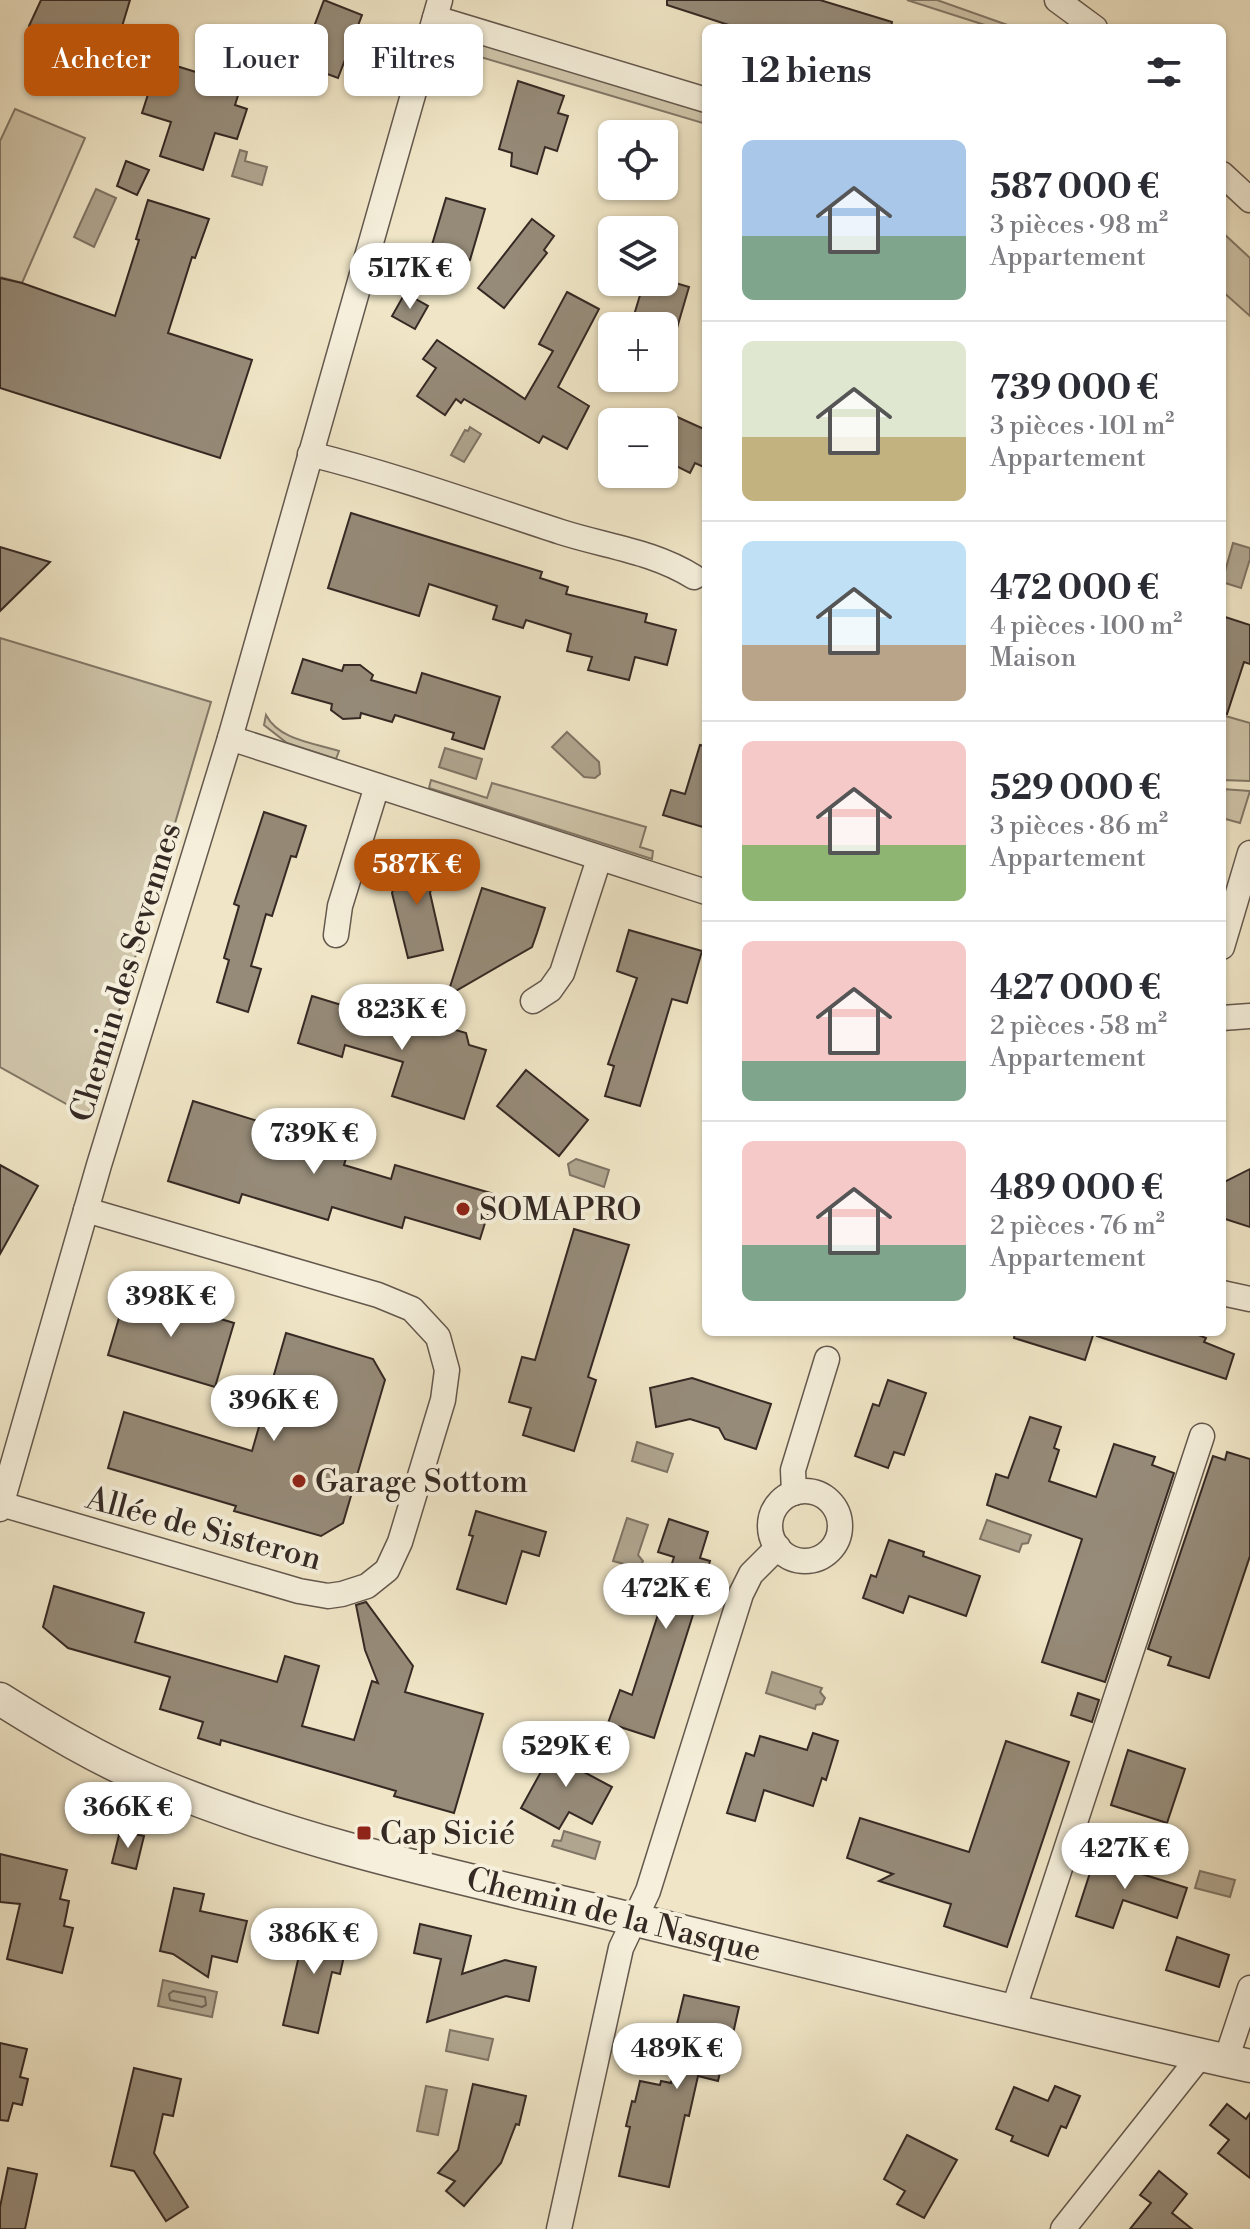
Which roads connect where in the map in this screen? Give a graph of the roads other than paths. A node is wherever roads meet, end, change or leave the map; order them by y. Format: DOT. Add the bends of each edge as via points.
graph roads {
  1 [pos="1057,0"];
  2 [pos="438,9"];
  3 [pos="1090,24"];
  4 [pos="702,99"];
  5 [pos="1226,178"];
  6 [pos="1250,200"];
  7 [pos="310,454"];
  8 [pos="694,577"];
  9 [pos="230,738"];
  10 [pos="377,786"];
  11 [pos="1250,853"];
  12 [pos="599,859"];
  13 [pos="702,891"];
  14 [pos="1226,934"];
  15 [pos="336,935"];
  16 [pos="533,1001"];
  17 [pos="1250,1016"];
  18 [pos="1226,1018"];
  19 [pos="86,1210"];
  20 [pos="1226,1294"];
  21 [pos="1250,1299"];
  22 [pos="827,1359"];
  23 [pos="1202,1436"];
  24 [pos="794,1493"];
  25 [pos="1,1507"];
  26 [pos="778,1547"];
  27 [pos="0,1699"];
  28 [pos="634,1919"];
  29 [pos="1250,1988"];
  30 [pos="1013,2011"];
  31 [pos="1226,2060"];
  32 [pos="559,2229"];
  33 [pos="1063,2229"];
  1 -- 3 [label="street"];
  2 -- 4 [label="street, Chemin des Sevennes"];
  2 -- 7 [label="street, Chemin des Sevennes"];
  5 -- 6 [label="street"];
  7 -- 8 [label="street" via="662,559"];
  7 -- 9 [label="street, Chemin des Sevennes"];
  9 -- 10 [label="street"];
  9 -- 19 [label="street, Chemin des Sevennes"];
  10 -- 12 [label="street"];
  10 -- 15 [label="street"];
  11 -- 14 [label="street"];
  12 -- 13 [label="street"];
  12 -- 16 [label="street" via="562,973"];
  17 -- 18 [label="street"];
  19 -- 25 [label="street, Chemin des Sevennes"];
  19 -- 25 [label="street, Allée de Sisteron" via="412,1309 442,1348 447,1370 443,1400 395,1556 376,1580 342,1594 314,1595"];
  20 -- 21 [label="street"];
  22 -- 24 [label="street" via="793,1470"];
  23 -- 30 [label="street"];
  24 -- 26 [label="street" via="783,1498 771,1519"];
  24 -- 26 [label="street" via="806,1491 828,1501 836,1510 839,1534 815,1560 791,1558"];
  26 -- 28 [label="street" via="751,1574 741,1594 648,1891"];
  27 -- 28 [label="street, Chemin de la Nasque" via="52,1732 150,1781 258,1820 367,1854"];
  28 -- 30 [label="street, Chemin de la Nasque"];
  28 -- 32 [label="street" via="621,1948"];
  29 -- 31 [label="street"];
  30 -- 31 [label="street, Chemin de la Nasque"];
  31 -- 33 [label="street"];
}
